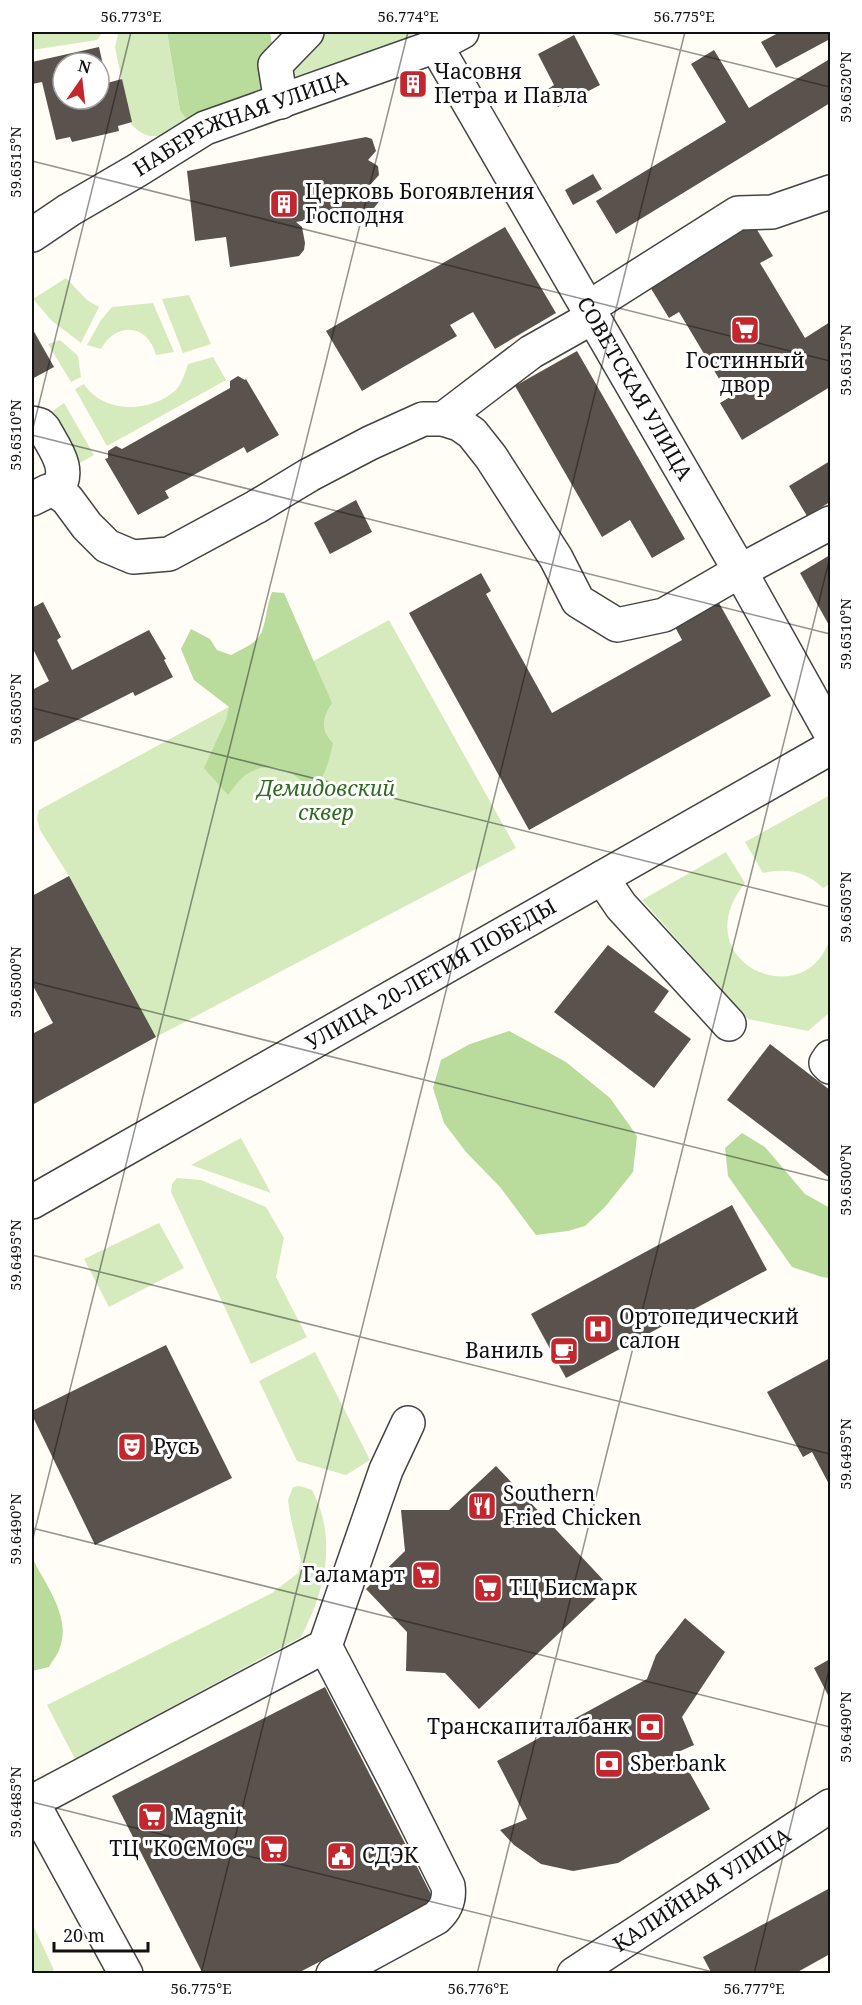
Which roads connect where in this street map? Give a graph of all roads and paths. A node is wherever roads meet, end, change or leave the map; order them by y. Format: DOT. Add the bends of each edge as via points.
graph roads {
  1 [pos="308,32"];
  2 [pos="449,39"];
  3 [pos="281,102"];
  4 [pos="831,192"];
  5 [pos="32,235"];
  6 [pos="591,313"];
  7 [pos="443,419"];
  8 [pos="32,423"];
  9 [pos="44,495"];
  10 [pos="831,523"];
  11 [pos="740,571"];
  12 [pos="831,732"];
  13 [pos="831,748"];
  14 [pos="602,878"];
  15 [pos="729,1024"];
  16 [pos="831,1057"];
  17 [pos="831,1067"];
  18 [pos="32,1202"];
  19 [pos="408,1423"];
  20 [pos="325,1646"];
  21 [pos="32,1802"];
  22 [pos="831,1806"];
  23 [pos="588,1970"];
  24 [pos="126,1974"];
  25 [pos="333,1974"];
  1 -- 3 [label="street" via="275,65"];
  2 -- 3 [label="street, НАБЕРЕЖНАЯ УЛИЦА"];
  2 -- 6 [label="street, СОВЕТСКАЯ УЛИЦА"];
  3 -- 5 [label="street, НАБЕРЕЖНАЯ УЛИЦА" via="205,128"];
  4 -- 6 [label="street" via="772,212 738,213"];
  6 -- 7 [label="street" via="531,352"];
  6 -- 11 [label="street, СОВЕТСКАЯ УЛИЦА"];
  7 -- 9 [label="street" via="423,419 370,443 169,554 133,557 107,546 67,499"];
  7 -- 11 [label="street" via="472,433 491,458 556,558 578,601 618,625 664,615"];
  8 -- 9 [label="street" via="44,429 64,470 61,485"];
  10 -- 11 [label="street"];
  11 -- 12 [label="street, СОВЕТСКАЯ УЛИЦА"];
  13 -- 14 [label="street, УЛИЦА 20-ЛЕТИЯ ПОБЕДЫ"];
  14 -- 15 [label="street" via="621,906"];
  14 -- 18 [label="street, УЛИЦА 20-ЛЕТИЯ ПОБЕДЫ"];
  16 -- 17 [label="street" via="826,1063"];
  19 -- 20 [label="street" via="386,1470"];
  20 -- 21 [label="street"];
  20 -- 25 [label="street" via="398,1784 449,1895 443,1912 436,1918"];
  21 -- 24 [label="street"];
  22 -- 23 [label="street, КАЛИЙНАЯ УЛИЦА"];
}
